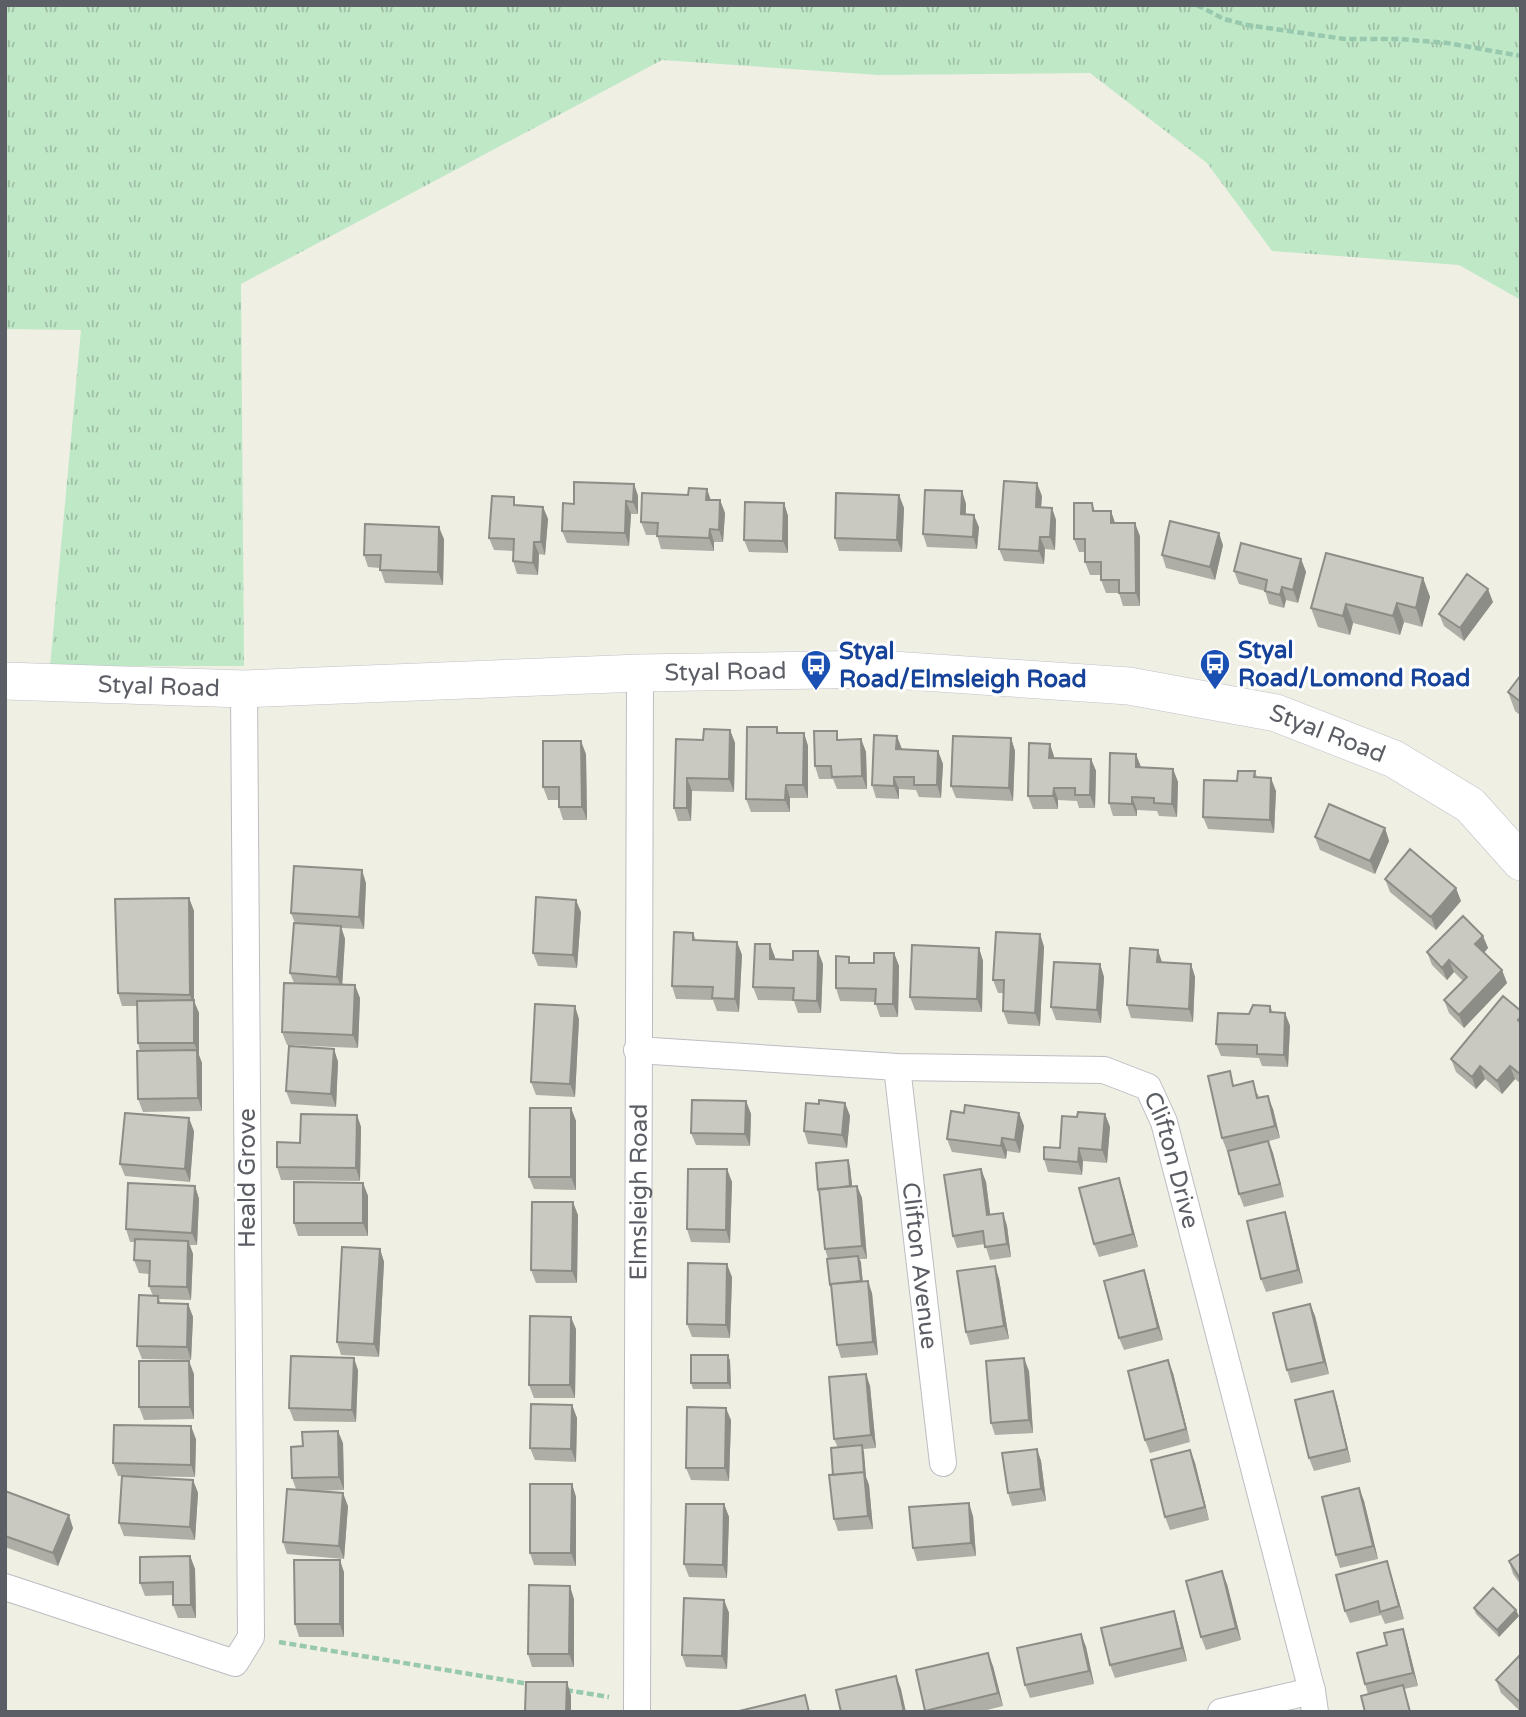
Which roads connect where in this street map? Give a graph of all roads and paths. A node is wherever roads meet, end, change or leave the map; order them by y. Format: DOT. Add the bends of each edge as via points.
graph roads {
  1 [pos="1197,5"];
  2 [pos="1521,56"];
  3 [pos="640,673"];
  4 [pos="5,681"];
  5 [pos="244,689"];
  6 [pos="1521,862"];
  7 [pos="637,1050"];
  8 [pos="897,1067"];
  9 [pos="943,1463"];
  10 [pos="5,1587"];
  11 [pos="251,1637"];
  12 [pos="531,1684"];
  13 [pos="557,1688"];
  14 [pos="1314,1701"];
  15 [pos="637,1707"];
  16 [pos="1221,1712"];
  1 -- 2 [label="path" via="1247,25 1345,39 1447,43"];
  3 -- 5 [label="main road, Styal Road"];
  3 -- 6 [label="main road, Styal Road" via="878,669 1129,686 1276,713 1394,759 1459,798"];
  3 -- 7 [label="street, Elmsleigh Road"];
  4 -- 5 [label="main road, Styal Road"];
  5 -- 11 [label="street, Heald Grove"];
  7 -- 8 [label="street, Clifton Drive"];
  7 -- 15 [label="street, Elmsleigh Road"];
  8 -- 9 [label="street, Clifton Avenue"];
  8 -- 14 [label="street, Clifton Drive" via="1104,1070 1148,1087 1164,1122"];
  10 -- 11 [label="street" via="235,1663"];
  11 -- 12 [label="path"];
  13 -- 15 [label="path"];
  14 -- 16 [label="street"];
}
